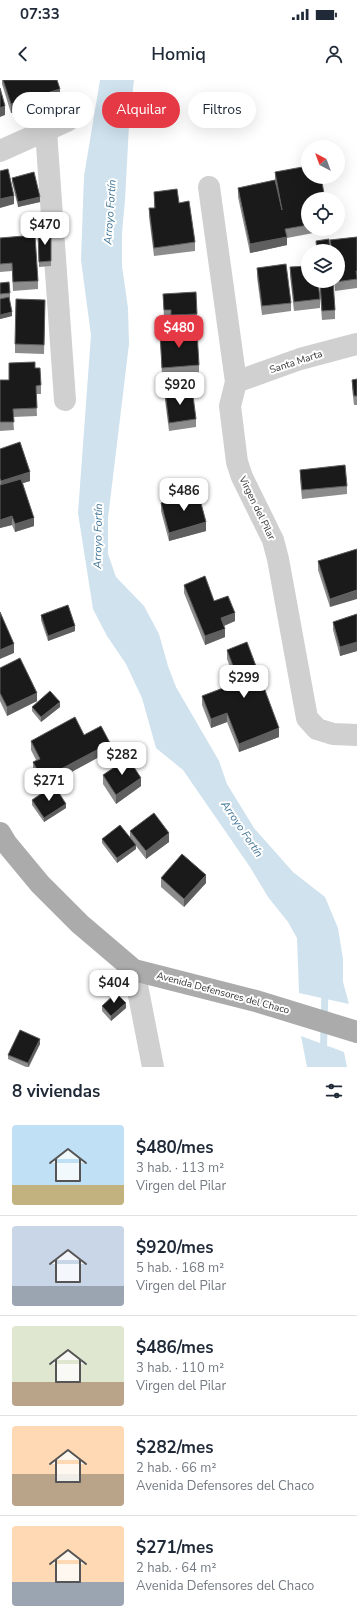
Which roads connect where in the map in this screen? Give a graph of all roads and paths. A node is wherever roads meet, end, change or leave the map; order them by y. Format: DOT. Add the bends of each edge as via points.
graph roads {
  1 [pos="52,128"];
  2 [pos="46,131"];
  3 [pos="0,151"];
  4 [pos="209,187"];
  5 [pos="357,344"];
  6 [pos="236,382"];
  7 [pos="65,400"];
  8 [pos="357,734"];
  9 [pos="0,833"];
  10 [pos="134,970"];
  11 [pos="357,1032"];
  12 [pos="153,1067"];
  1 -- 2 [label="street"];
  2 -- 3 [label="street"];
  2 -- 7 [label="street"];
  4 -- 6 [label="street, Virgen del Pilar"];
  5 -- 6 [label="street, Santa Marta" via="300,359"];
  6 -- 8 [label="street, Virgen del Pilar" via="230,406 237,462 273,540 307,718 317,729 333,734"];
  9 -- 10 [label="main road, Avenida Defensores del Chaco" via="40,884 80,924"];
  10 -- 11 [label="main road, Avenida Defensores del Chaco" via="256,1001"];
  10 -- 12 [label="street"];
}
